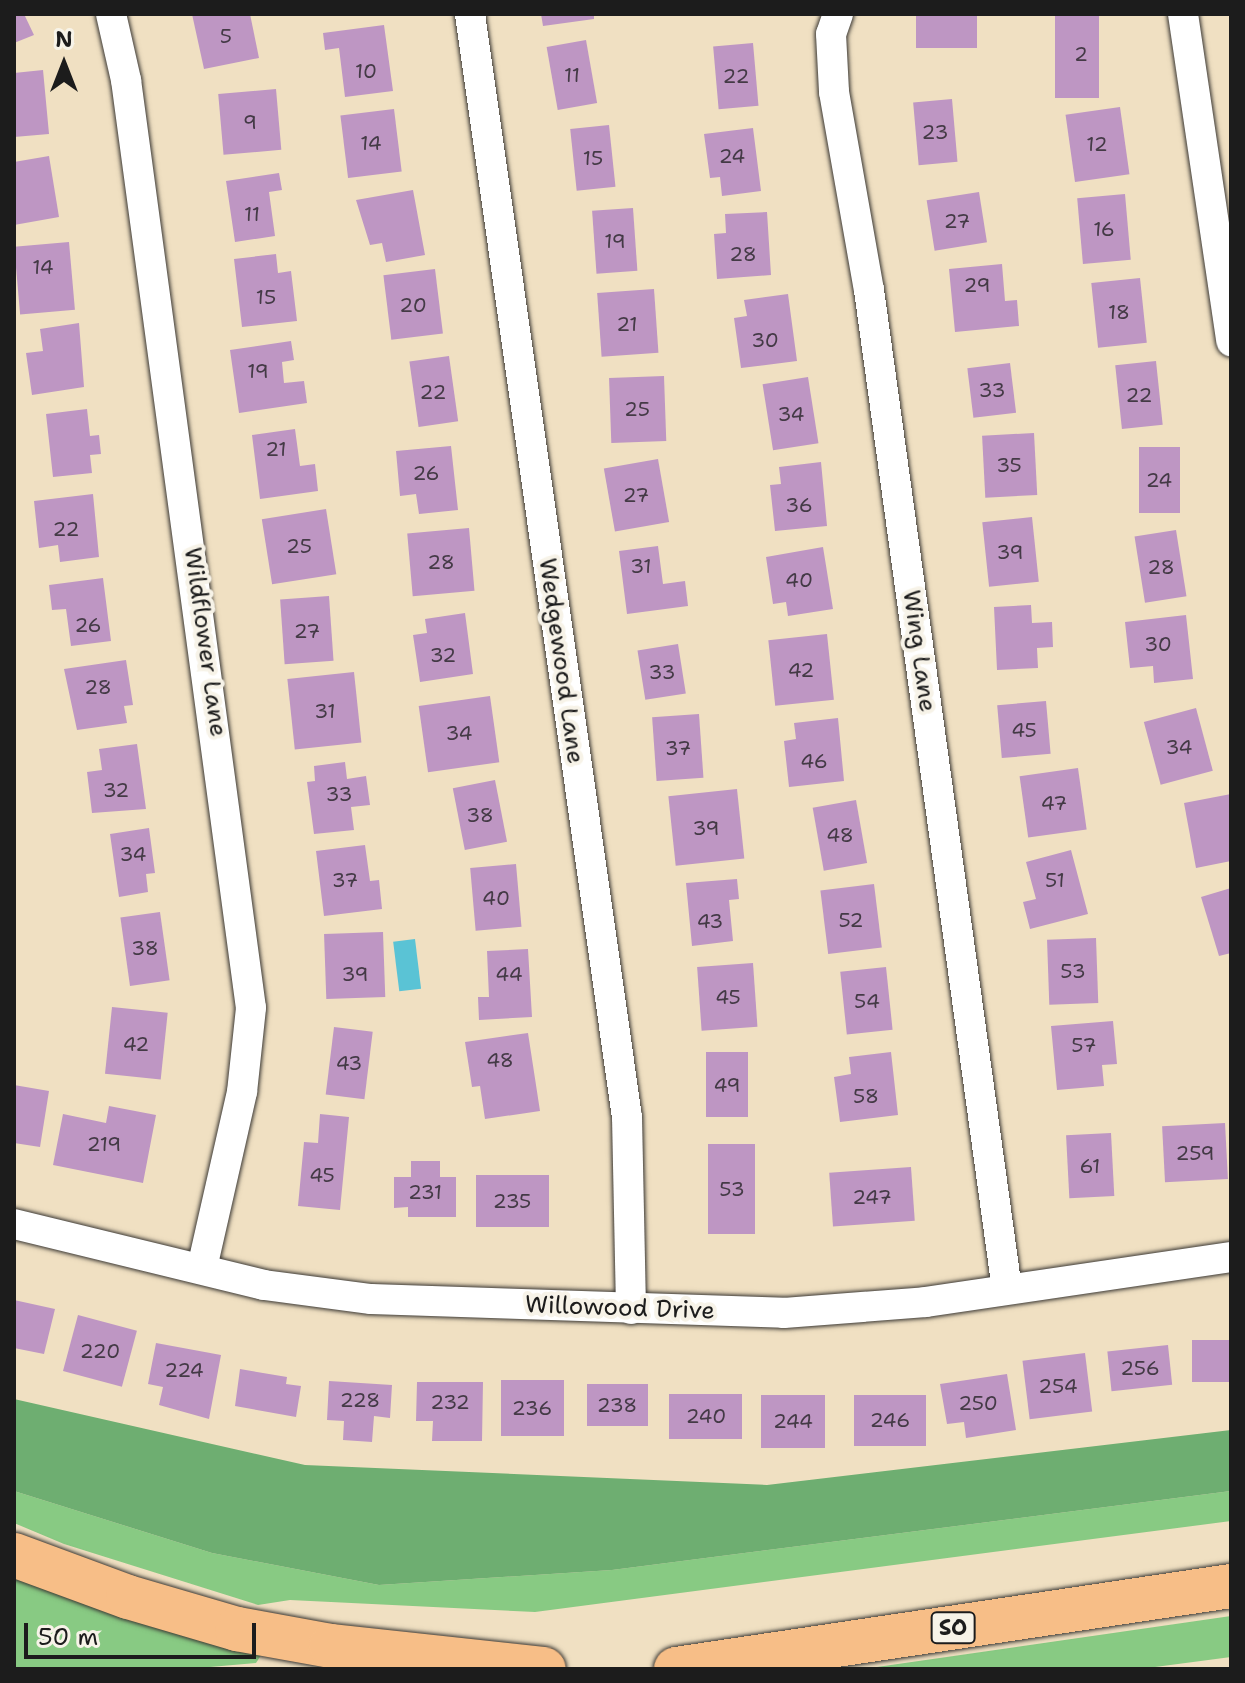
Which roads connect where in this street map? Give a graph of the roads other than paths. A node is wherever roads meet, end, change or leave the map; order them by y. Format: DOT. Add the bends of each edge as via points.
graph roads {
  1 [pos="111,14"];
  2 [pos="470,14"];
  3 [pos="838,14"];
  4 [pos="1183,14"];
  5 [pos="1231,341"];
  6 [pos="14,1224"];
  7 [pos="1231,1257"];
  8 [pos="202,1268"];
  9 [pos="1007,1290"];
  10 [pos="631,1309"];
  11 [pos="14,1555"];
  12 [pos="1231,1586"];
  13 [pos="544,1669"];
  14 [pos="676,1669"];
  1 -- 8 [label="street, Wildflower Lane" via="126,80 251,1008 242,1092"];
  2 -- 10 [label="street, Wedgewood Lane" via="627,1117"];
  3 -- 9 [label="street, Wing Lane" via="831,34 834,92 869,290"];
  4 -- 5 [label="street"];
  6 -- 8 [label="street, Willowood Drive"];
  7 -- 9 [label="street, Willowood Drive"];
  8 -- 10 [label="street, Willowood Drive" via="264,1285 371,1299"];
  9 -- 10 [label="street, Willowood Drive" via="784,1313"];
  11 -- 13 [label="highway" via="237,1629 331,1646"];
  12 -- 14 [label="highway, SO"];
}
